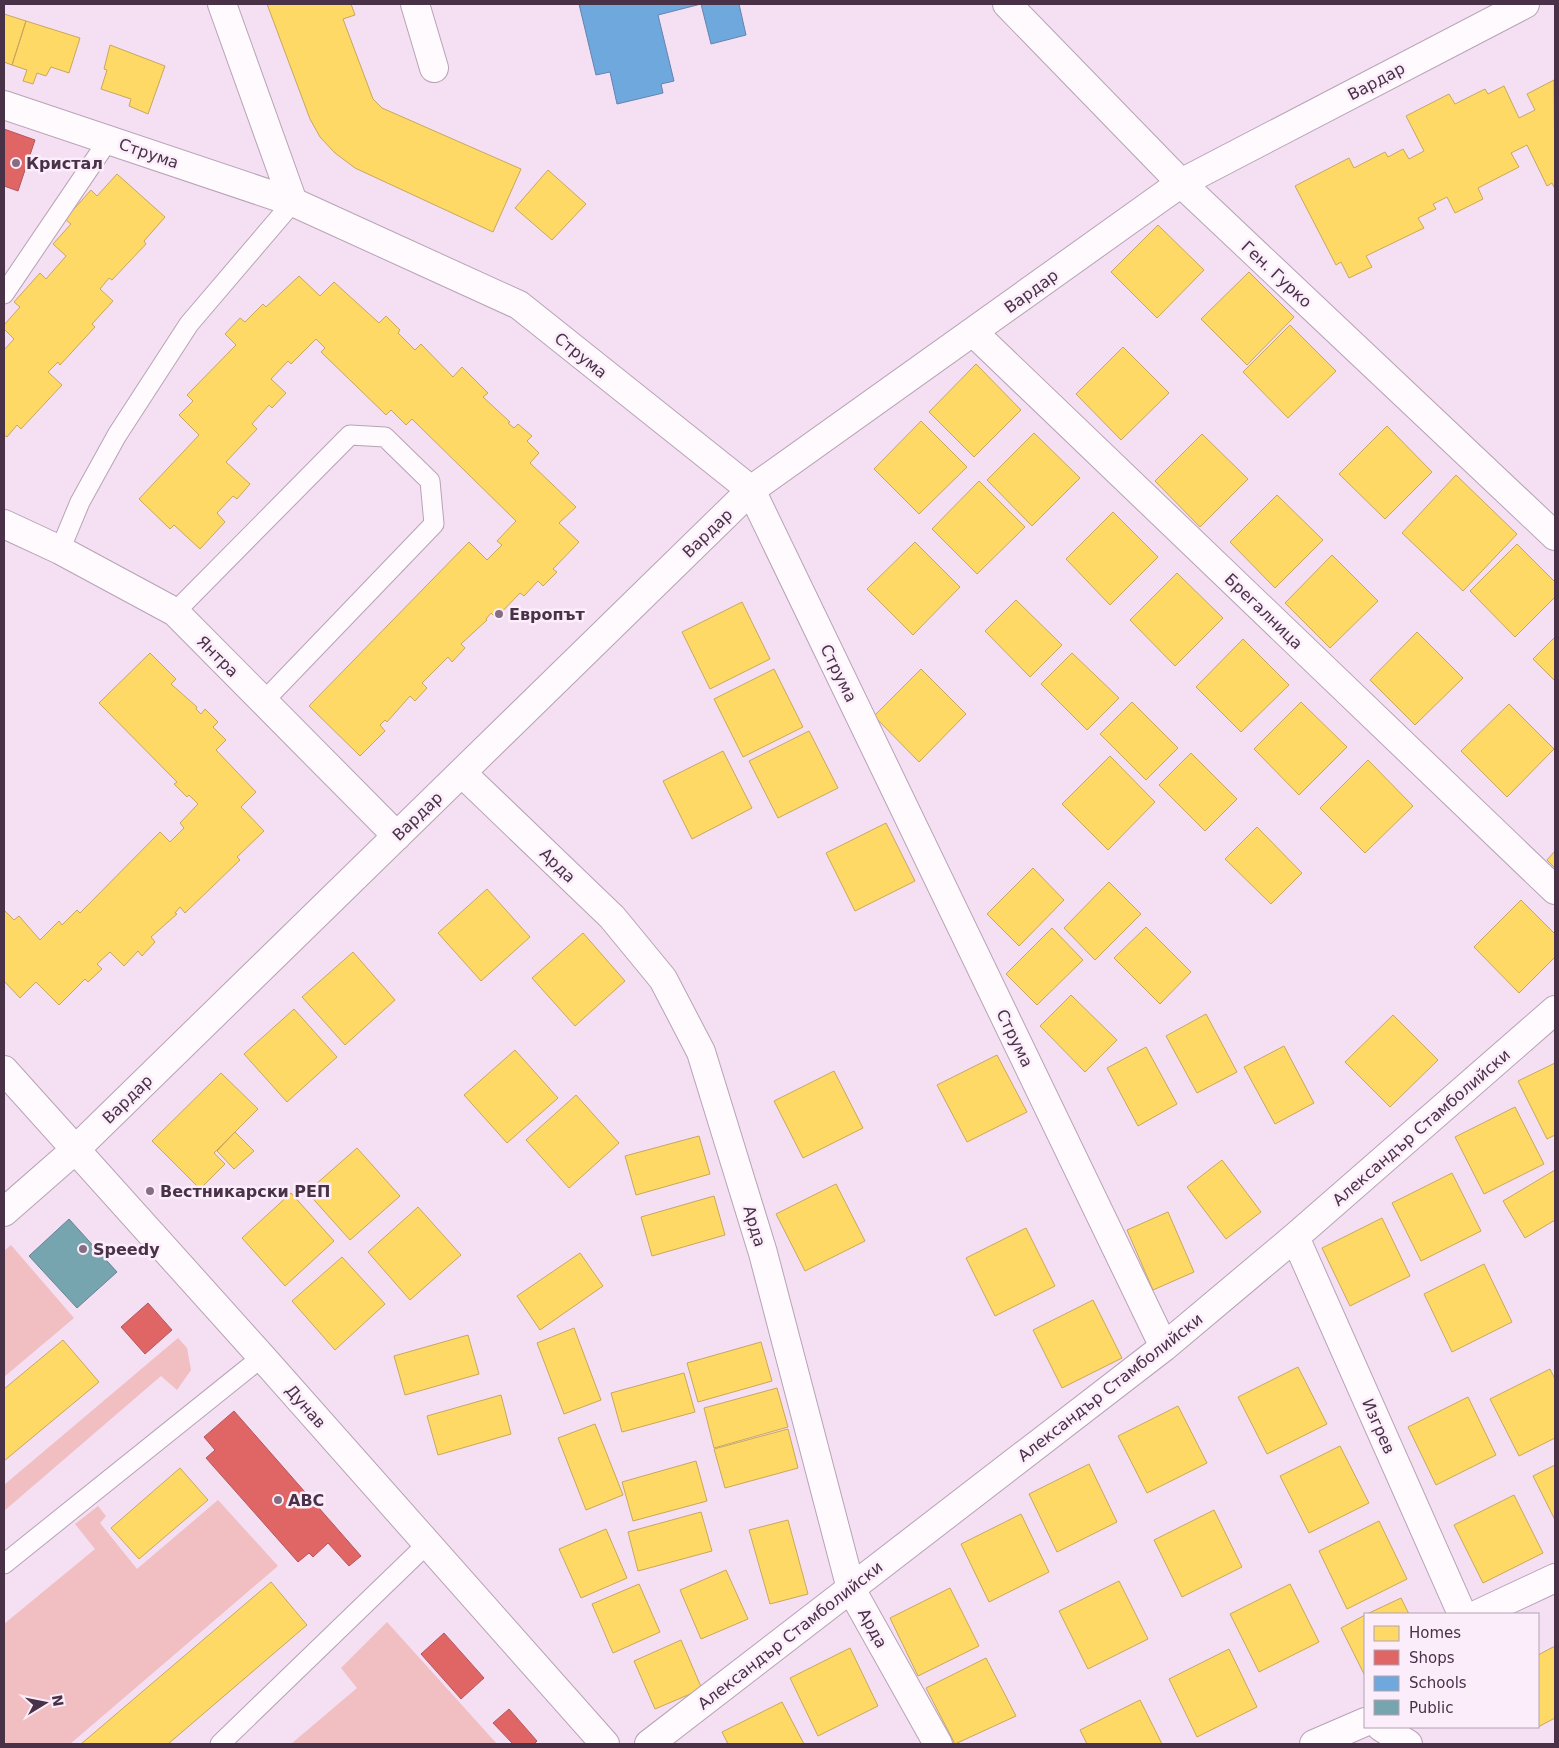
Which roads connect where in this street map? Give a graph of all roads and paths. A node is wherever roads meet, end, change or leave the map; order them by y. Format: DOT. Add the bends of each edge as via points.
graph roads {
  1 [pos="222,4"];
  2 [pos="415,4"];
  3 [pos="1007,4"];
  4 [pos="1524,4"];
  5 [pos="434,68"];
  6 [pos="4,104"];
  7 [pos="108,139"];
  8 [pos="1181,183"];
  9 [pos="293,202"];
  10 [pos="4,294"];
  11 [pos="973,332"];
  12 [pos="751,490"];
  13 [pos="4,524"];
  14 [pos="1555,536"];
  15 [pos="60,550"];
  16 [pos="175,612"];
  17 [pos="263,702"];
  18 [pos="462,773"];
  19 [pos="397,836"];
  20 [pos="1555,890"];
  21 [pos="1555,1010"];
  22 [pos="4,1070"];
  23 [pos="76,1149"];
  24 [pos="4,1212"];
  25 [pos="1295,1237"];
  26 [pos="1164,1347"];
  27 [pos="262,1357"];
  28 [pos="427,1544"];
  29 [pos="4,1564"];
  30 [pos="1555,1578"];
  31 [pos="851,1589"];
  32 [pos="1462,1613"];
  33 [pos="1480,1613"];
  34 [pos="1364,1722"];
  35 [pos="1383,1728"];
  36 [pos="220,1744"];
  37 [pos="605,1744"];
  38 [pos="649,1744"];
  39 [pos="938,1744"];
  40 [pos="1314,1744"];
  41 [pos="1408,1744"];
  1 -- 9 [label="street"];
  2 -- 5 [label="street"];
  3 -- 8 [label="street, Ген. Гурко"];
  4 -- 8 [label="street, Вардар"];
  6 -- 7 [label="street, Струма"];
  7 -- 9 [label="street, Струма"];
  7 -- 10 [label="lane"];
  8 -- 11 [label="street, Вардар"];
  8 -- 14 [label="street, Ген. Гурко"];
  9 -- 12 [label="street, Струма" via="519,305"];
  9 -- 15 [label="lane" via="189,324 117,435 80,502"];
  11 -- 12 [label="street, Вардар"];
  11 -- 20 [label="street, Брегалница"];
  12 -- 18 [label="street, Вардар"];
  12 -- 26 [label="street, Струма"];
  13 -- 15 [label="street, Янтра"];
  15 -- 16 [label="street, Янтра"];
  16 -- 17 [label="street, Янтра"];
  16 -- 17 [label="lane" via="350,435 385,437 430,481 434,524"];
  17 -- 19 [label="street, Янтра"];
  18 -- 19 [label="street, Вардар"];
  18 -- 31 [label="street, Арда" via="612,917 662,979 701,1052 763,1253"];
  19 -- 23 [label="street, Вардар"];
  21 -- 25 [label="street, Александър Стамболийски"];
  22 -- 23 [label="street, Дунав"];
  23 -- 24 [label="street, Вардар"];
  23 -- 27 [label="street, Дунав"];
  25 -- 26 [label="street, Александър Стамболийски"];
  25 -- 32 [label="street, Изгрев"];
  26 -- 31 [label="street, Александър Стамболийски"];
  27 -- 28 [label="street, Дунав"];
  27 -- 29 [label="lane"];
  28 -- 36 [label="lane"];
  28 -- 37 [label="street, Дунав"];
  30 -- 33 [label="street"];
  31 -- 38 [label="street, Александър Стамболийски"];
  31 -- 39 [label="street, Арда"];
  34 -- 40 [label="street"];
  35 -- 41 [label="street"];
}
